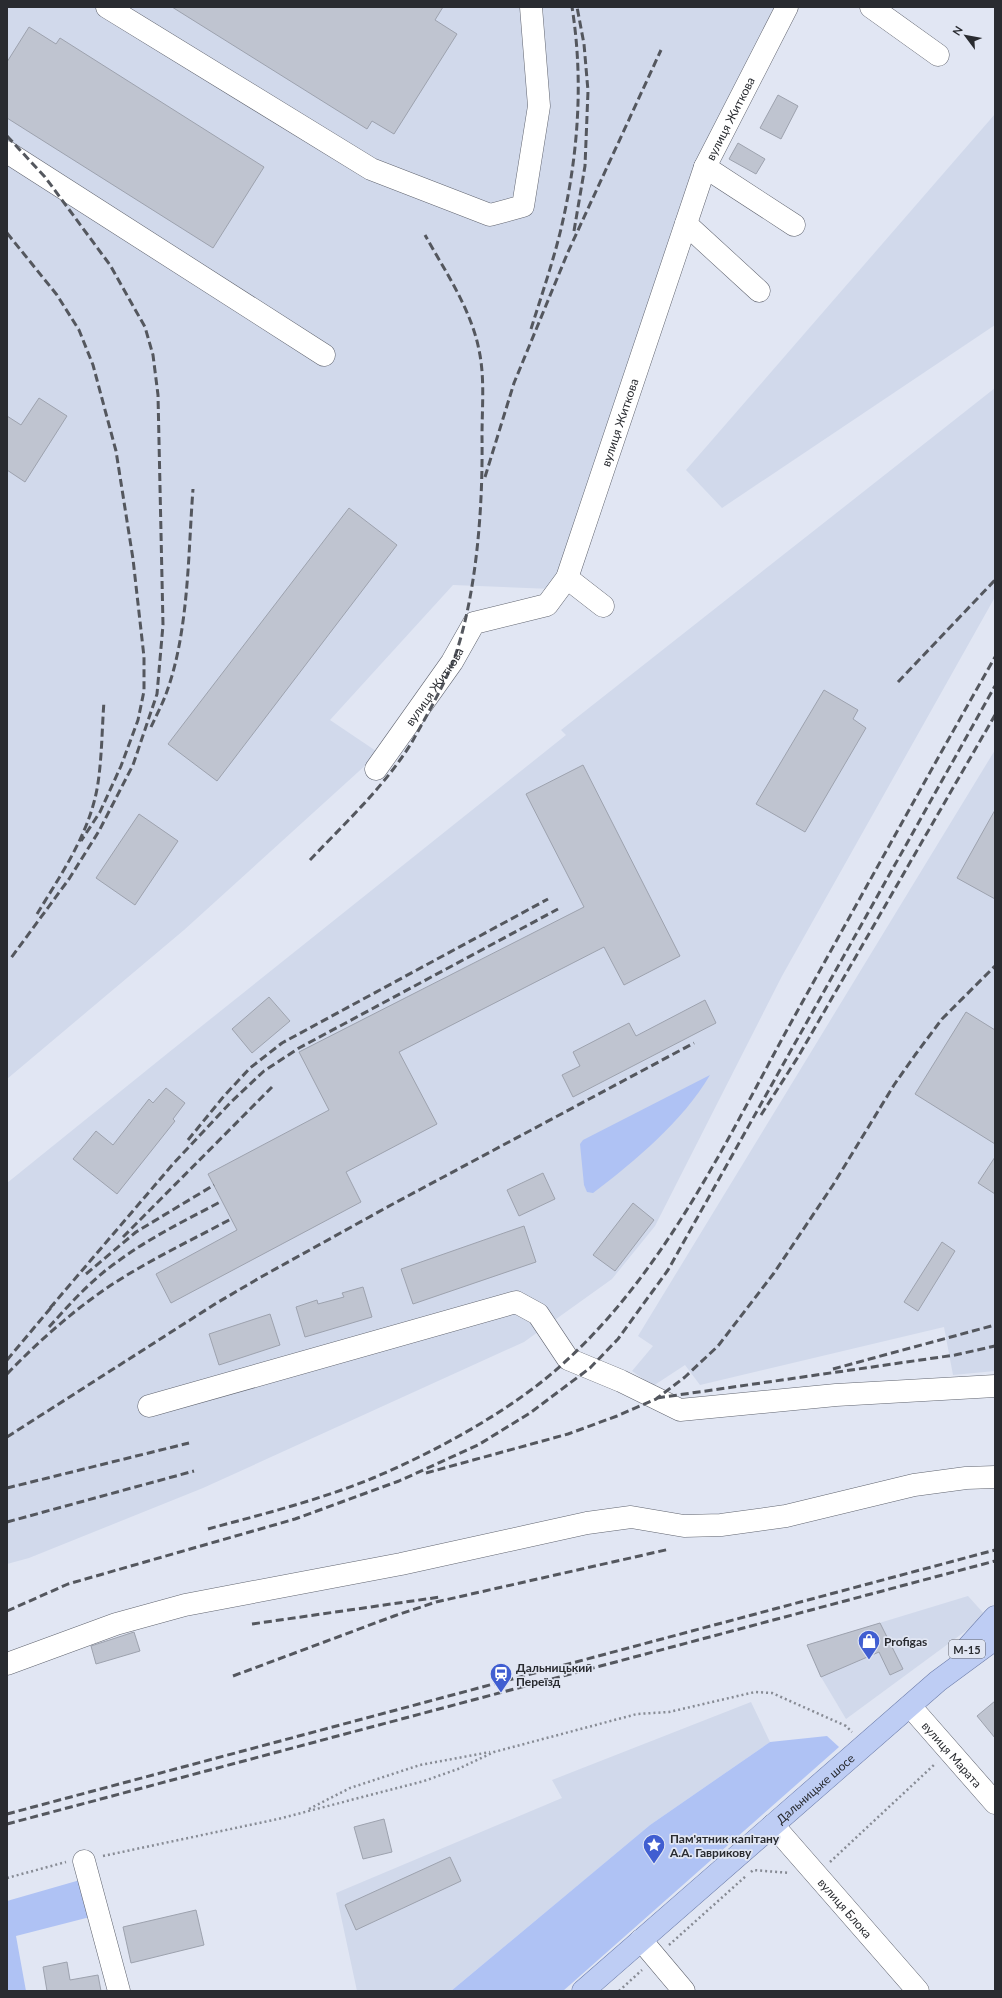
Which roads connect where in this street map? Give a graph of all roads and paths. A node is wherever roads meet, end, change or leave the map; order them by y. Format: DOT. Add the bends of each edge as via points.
graph roads {
  1 [pos="107,7"];
  2 [pos="531,7"];
  3 [pos="787,7"];
  4 [pos="871,7"];
  5 [pos="938,55"];
  6 [pos="7,152"];
  7 [pos="705,167"];
  8 [pos="686,224"];
  9 [pos="794,225"];
  10 [pos="759,290"];
  11 [pos="324,355"];
  12 [pos="567,578"];
  13 [pos="604,606"];
  14 [pos="376,769"];
  15 [pos="995,1386"];
  16 [pos="149,1406"];
  17 [pos="995,1478"];
  18 [pos="995,1618"];
  19 [pos="995,1639"];
  20 [pos="7,1664"];
  21 [pos="938,1681"];
  22 [pos="910,1706"];
  23 [pos="865,1744"];
  24 [pos="949,1751"];
  25 [pos="494,1752"];
  26 [pos="995,1804"];
  27 [pos="305,1811"];
  28 [pos="773,1825"];
  29 [pos="84,1860"];
  30 [pos="816,1874"];
  31 [pos="7,1878"];
  32 [pos="641,1940"];
  33 [pos="656,1958"];
  34 [pos="119,1991"];
  35 [pos="583,1991"];
  36 [pos="619,1991"];
  37 [pos="684,1991"];
  38 [pos="918,1991"];
  1 -- 2 [label="street" via="371,169 490,215 523,206 539,106"];
  3 -- 7 [label="street, вулиця Житкова"];
  4 -- 5 [label="street"];
  6 -- 11 [label="street"];
  7 -- 8 [label="street, вулиця Житкова"];
  7 -- 9 [label="street"];
  8 -- 10 [label="street"];
  8 -- 12 [label="street, вулиця Житкова"];
  12 -- 13 [label="street"];
  12 -- 14 [label="street, вулиця Житкова" via="547,605 474,623 452,662"];
  15 -- 16 [label="street" via="836,1395 680,1410 568,1359 538,1314 516,1302"];
  17 -- 20 [label="street" via="966,1478 914,1485 786,1516 721,1525 684,1526 631,1517 587,1523 401,1564 185,1605 116,1624"];
  18 -- 21 [label="main road, М-15"];
  19 -- 21 [label="main road, М-15"];
  21 -- 22 [label="main road, Дальницьке шосе / М-15"];
  22 -- 23 [label="main road, Дальницьке шосе / М-15"];
  22 -- 24 [label="street, вулиця Марата"];
  23 -- 25 [label="path" via="846,1726 772,1693 755,1692 669,1712 637,1714"];
  23 -- 28 [label="main road, Дальницьке шосе / М-15"];
  24 -- 26 [label="street, вулиця Марата"];
  24 -- 30 [label="path"];
  25 -- 27 [label="path" via="424,1781"];
  25 -- 27 [label="path" via="412,1767 350,1788"];
  27 -- 29 [label="path"];
  28 -- 30 [label="street, вулиця Блока"];
  28 -- 32 [label="main road, Дальницьке шосе / М-15"];
  29 -- 31 [label="path" via="66,1862"];
  29 -- 34 [label="street"];
  30 -- 33 [label="path" via="753,1870"];
  30 -- 38 [label="street, вулиця Блока"];
  32 -- 33 [label="street"];
  32 -- 35 [label="main road, Дальницьке шосе / М-15"];
  33 -- 36 [label="path"];
  33 -- 37 [label="street"];
}
